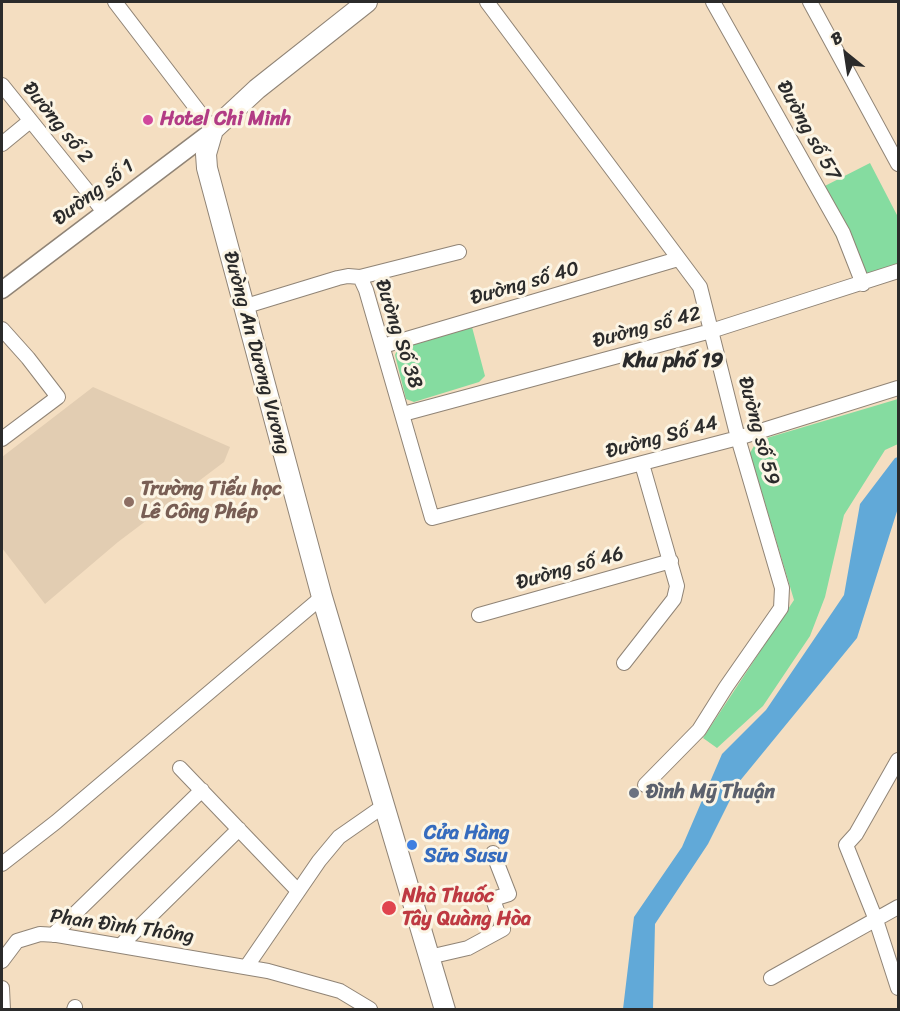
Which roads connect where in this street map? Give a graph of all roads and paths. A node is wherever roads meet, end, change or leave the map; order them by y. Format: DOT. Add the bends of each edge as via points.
graph roads {
  1 [pos="115,2"];
  2 [pos="367,2"];
  3 [pos="487,2"];
  4 [pos="713,2"];
  5 [pos="810,2"];
  6 [pos="2,85"];
  7 [pos="30,120"];
  8 [pos="213,130"];
  9 [pos="2,144"];
  10 [pos="898,164"];
  11 [pos="105,213"];
  12 [pos="459,252"];
  13 [pos="678,259"];
  14 [pos="898,271"];
  15 [pos="360,277"];
  16 [pos="862,284"];
  17 [pos="2,290"];
  18 [pos="243,307"];
  19 [pos="2,329"];
  20 [pos="711,330"];
  21 [pos="383,346"];
  22 [pos="898,388"];
  23 [pos="403,414"];
  24 [pos="738,438"];
  25 [pos="2,439"];
  26 [pos="642,464"];
  27 [pos="432,518"];
  28 [pos="671,561"];
  29 [pos="322,597"];
  30 [pos="479,615"];
  31 [pos="624,663"];
  32 [pos="898,760"];
  33 [pos="180,768"];
  34 [pos="645,785"];
  35 [pos="202,790"];
  36 [pos="385,805"];
  37 [pos="239,829"];
  38 [pos="493,853"];
  39 [pos="2,864"];
  40 [pos="298,891"];
  41 [pos="898,907"];
  42 [pos="876,920"];
  43 [pos="52,935"];
  44 [pos="121,945"];
  45 [pos="429,957"];
  46 [pos="2,961"];
  47 [pos="247,966"];
  48 [pos="771,978"];
  49 [pos="2,988"];
  50 [pos="898,988"];
  51 [pos="370,1009"];
  52 [pos="3,1010"];
  53 [pos="445,1010"];
  1 -- 8 [label="street"];
  2 -- 8 [label="main road" via="257,89"];
  3 -- 13 [label="street, Đường số 59"];
  4 -- 16 [label="street, Đường số 57" via="843,233"];
  5 -- 10 [label="street"];
  6 -- 7 [label="street, Đường số 2"];
  7 -- 9 [label="street"];
  7 -- 11 [label="street, Đường số 2"];
  8 -- 11 [label="street, Đường số 1"];
  8 -- 18 [label="main road, Đường An Dương Vương" via="206,154 207,168"];
  11 -- 17 [label="street, Đường số 1"];
  12 -- 15 [label="street"];
  13 -- 20 [label="street, Đường số 59" via="700,287"];
  13 -- 21 [label="street, Đường số 40"];
  14 -- 16 [label="street, Đường số 42"];
  15 -- 18 [label="street, Đường Số 38" via="338,278"];
  15 -- 21 [label="street, Đường Số 38"];
  16 -- 20 [label="street, Đường số 42"];
  18 -- 29 [label="main road, Đường An Dương Vương"];
  19 -- 25 [label="street" via="58,397"];
  20 -- 23 [label="street, Đường số 42"];
  20 -- 24 [label="street, Đường số 59"];
  21 -- 23 [label="street, Đường Số 38"];
  22 -- 24 [label="street, Đường Số 44"];
  23 -- 27 [label="street, Đường Số 38"];
  24 -- 26 [label="street, Đường Số 44"];
  24 -- 34 [label="street, Đường số 59" via="782,588 782,608 699,730"];
  26 -- 27 [label="street, Đường Số 44"];
  26 -- 28 [label="street"];
  28 -- 30 [label="street, Đường số 46"];
  28 -- 31 [label="street" via="677,586 674,599"];
  29 -- 36 [label="main road, Đường An Dương Vương"];
  29 -- 39 [label="street"];
  32 -- 42 [label="street" via="846,846"];
  33 -- 35 [label="street"];
  35 -- 37 [label="street"];
  35 -- 43 [label="street"];
  36 -- 40 [label="street" via="339,837"];
  36 -- 45 [label="main road, Đường An Dương Vương"];
  37 -- 40 [label="street"];
  37 -- 44 [label="street"];
  38 -- 45 [label="street" via="509,894 492,899 502,929 468,948"];
  40 -- 47 [label="street"];
  41 -- 42 [label="street"];
  42 -- 48 [label="street"];
  42 -- 50 [label="street"];
  43 -- 44 [label="street, Phan Đình Thông"];
  43 -- 46 [label="street, Phan Đình Thông" via="40,934 17,941"];
  44 -- 47 [label="street, Phan Đình Thông"];
  45 -- 53 [label="main road, Đường An Dương Vương"];
  47 -- 51 [label="street, Phan Đình Thông" via="340,991"];
  49 -- 52 [label="street"];
}
